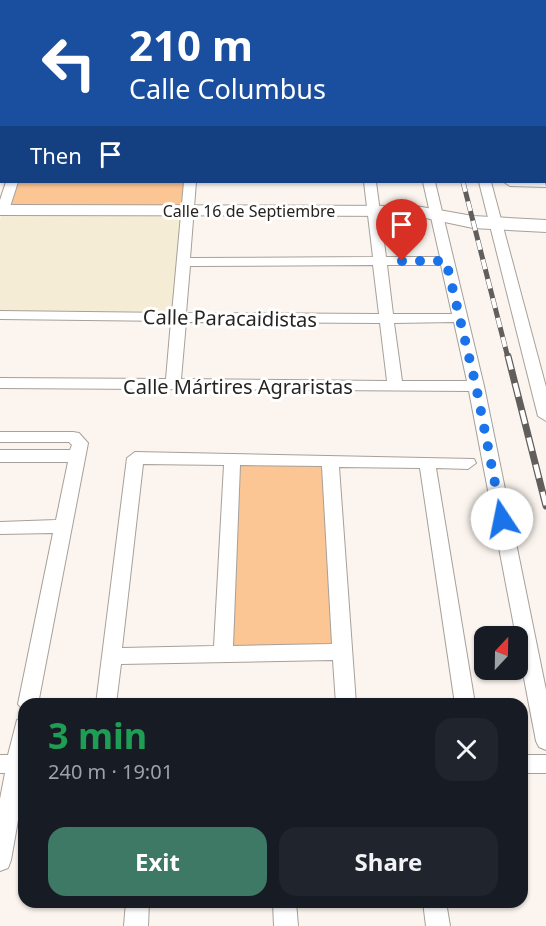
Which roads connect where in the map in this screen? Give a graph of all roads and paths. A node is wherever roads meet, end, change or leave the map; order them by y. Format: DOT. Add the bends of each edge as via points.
graph roads {
  1 [pos="12,183"];
  2 [pos="190,183"];
  3 [pos="370,183"];
  4 [pos="429,183"];
  5 [pos="485,183"];
  6 [pos="189,211"];
  7 [pos="374,211"];
  8 [pos="1,213"];
  9 [pos="437,214"];
  10 [pos="497,224"];
  11 [pos="546,226"];
  12 [pos="380,261"];
  13 [pos="446,261"];
  14 [pos="183,262"];
  15 [pos="0,315"];
  16 [pos="177,317"];
  17 [pos="459,318"];
  18 [pos="387,319"];
  19 [pos="540,373"];
  20 [pos="0,383"];
  21 [pos="173,386"];
  22 [pos="395,386"];
  23 [pos="476,386"];
  24 [pos="546,416"];
  25 [pos="0,437"];
  26 [pos="77,447"];
  27 [pos="0,456"];
  28 [pos="232,461"];
  29 [pos="330,461"];
  30 [pos="427,462"];
  31 [pos="468,463"];
  32 [pos="64,526"];
  33 [pos="0,528"];
  34 [pos="342,652"];
  35 [pos="223,654"];
  36 [pos="114,656"];
  37 [pos="29,698"];
  38 [pos="107,698"];
  39 [pos="346,698"];
  40 [pos="464,698"];
  41 [pos="546,741"];
  42 [pos="18,747"];
  43 [pos="13,764"];
  44 [pos="528,764"];
  45 [pos="546,764"];
  46 [pos="0,860"];
  47 [pos="138,908"];
  48 [pos="285,908"];
  49 [pos="436,908"];
  50 [pos="136,926"];
  51 [pos="285,926"];
  52 [pos="438,926"];
  1 -- 8 [label="street"];
  2 -- 6 [label="street"];
  3 -- 7 [label="street"];
  4 -- 9 [label="street"];
  5 -- 10 [label="street"];
  6 -- 7 [label="street, Calle 16 de Septiembre"];
  6 -- 8 [label="street, Calle 16 de Septiembre"];
  6 -- 14 [label="street"];
  7 -- 9 [label="street, Calle 16 de Septiembre"];
  7 -- 12 [label="street"];
  9 -- 10 [label="street, Calle 16 de Septiembre"];
  9 -- 13 [label="street"];
  10 -- 11 [label="street, Calle 16 de Septiembre"];
  10 -- 19 [label="street"];
  12 -- 13 [label="street"];
  12 -- 14 [label="street"];
  12 -- 18 [label="street"];
  13 -- 17 [label="street"];
  14 -- 16 [label="street"];
  15 -- 16 [label="street, Calle Paracaidistas"];
  16 -- 18 [label="street, Calle Paracaidistas"];
  16 -- 21 [label="street"];
  17 -- 18 [label="street, Calle Paracaidistas"];
  17 -- 23 [label="street"];
  18 -- 22 [label="street"];
  19 -- 24 [label="street"];
  20 -- 21 [label="street, Calle Mártires Agraristas"];
  21 -- 22 [label="street, Calle Mártires Agraristas"];
  22 -- 23 [label="street, Calle Mártires Agraristas"];
  23 -- 41 [label="street"];
  25 -- 26 [label="street"];
  26 -- 27 [label="street"];
  26 -- 32 [label="street"];
  28 -- 29 [label="street"];
  28 -- 35 [label="street"];
  28 -- 36 [label="street" via="135,458"];
  29 -- 30 [label="street"];
  29 -- 34 [label="street"];
  30 -- 31 [label="street"];
  30 -- 40 [label="street"];
  32 -- 33 [label="street"];
  32 -- 37 [label="street"];
  34 -- 35 [label="street"];
  34 -- 39 [label="street"];
  35 -- 36 [label="street"];
  36 -- 38 [label="street"];
  42 -- 43 [label="street"];
  43 -- 46 [label="street"];
  44 -- 45 [label="street"];
  47 -- 50 [label="street"];
  48 -- 51 [label="street"];
  49 -- 52 [label="street"];
}
